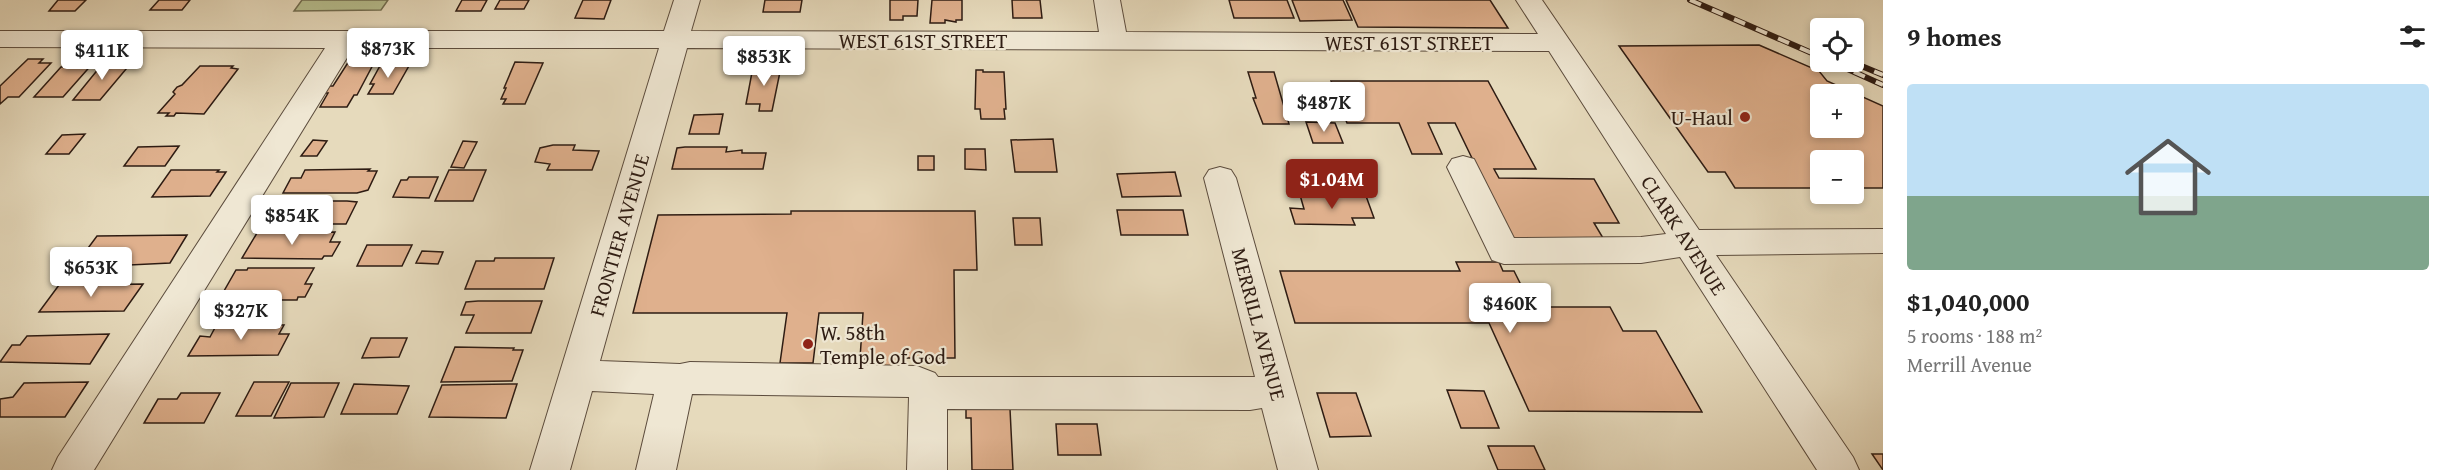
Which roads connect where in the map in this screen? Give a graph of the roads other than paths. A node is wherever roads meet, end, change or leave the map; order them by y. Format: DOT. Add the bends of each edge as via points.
graph roads {
  1 [pos="687,0"];
  2 [pos="1107,0"];
  3 [pos="1529,0"];
  4 [pos="0,39"];
  5 [pos="344,40"];
  6 [pos="676,40"];
  7 [pos="1114,40"];
  8 [pos="1558,43"];
  9 [pos="1463,167"];
  10 [pos="1220,178"];
  11 [pos="1883,242"];
  12 [pos="1690,243"];
  13 [pos="578,375"];
  14 [pos="680,380"];
  15 [pos="1277,390"];
  16 [pos="928,393"];
  17 [pos="72,470"];
  18 [pos="550,470"];
  19 [pos="656,470"];
  20 [pos="927,470"];
  21 [pos="1298,470"];
  22 [pos="1839,470"];
  1 -- 6 [label="street, FRONTIER AVENUE"];
  2 -- 7 [label="street"];
  3 -- 8 [label="street, CLARK AVENUE"];
  4 -- 5 [label="street, WEST 61ST STREET"];
  5 -- 6 [label="street, WEST 61ST STREET"];
  5 -- 17 [label="street"];
  6 -- 7 [label="street, WEST 61ST STREET"];
  6 -- 13 [label="street, FRONTIER AVENUE"];
  7 -- 8 [label="street, WEST 61ST STREET"];
  8 -- 12 [label="street, CLARK AVENUE"];
  9 -- 12 [label="street" via="1504,250 1641,250"];
  10 -- 15 [label="street, MERRILL AVENUE"];
  11 -- 12 [label="street"];
  12 -- 22 [label="street, CLARK AVENUE"];
  13 -- 14 [label="street"];
  13 -- 18 [label="street, FRONTIER AVENUE"];
  14 -- 16 [label="street" via="917,382"];
  14 -- 19 [label="street" via="675,385"];
  15 -- 16 [label="street" via="1250,394"];
  15 -- 21 [label="street, MERRILL AVENUE"];
  16 -- 20 [label="street"];
}
